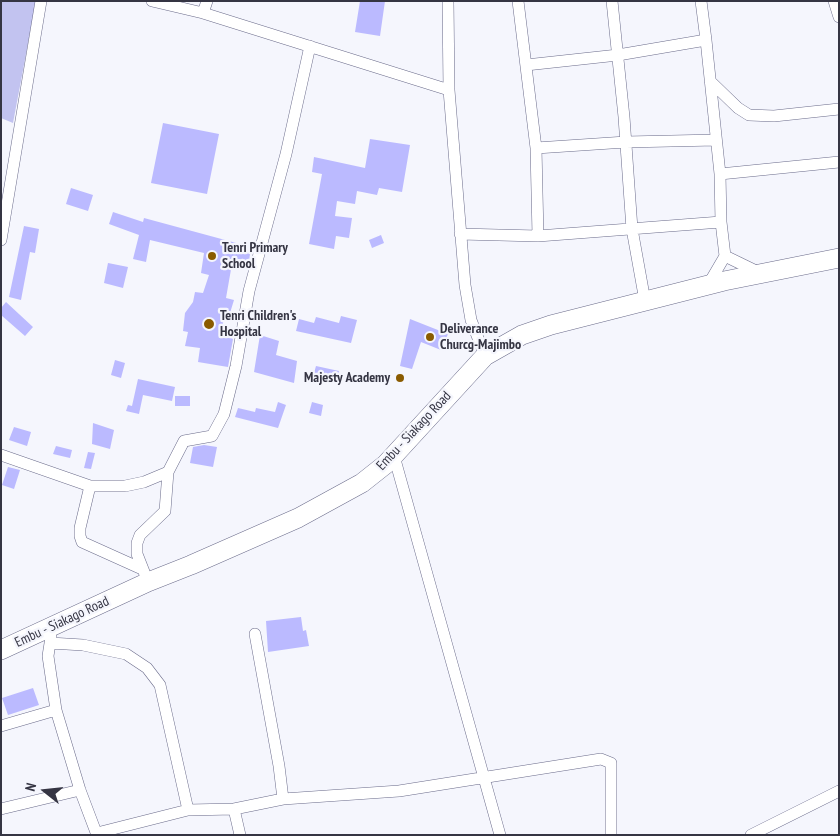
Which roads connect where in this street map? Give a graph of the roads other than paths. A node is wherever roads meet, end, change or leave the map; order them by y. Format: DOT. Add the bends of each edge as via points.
graph roads {
  1 [pos="41,1"];
  2 [pos="152,1"];
  3 [pos="207,1"];
  4 [pos="448,1"];
  5 [pos="518,1"];
  6 [pos="612,1"];
  7 [pos="701,1"];
  8 [pos="834,1"];
  9 [pos="203,13"];
  10 [pos="839,17"];
  11 [pos="706,40"];
  12 [pos="310,46"];
  13 [pos="618,55"];
  14 [pos="526,65"];
  15 [pos="710,81"];
  16 [pos="450,90"];
  17 [pos="839,110"];
  18 [pos="716,140"];
  19 [pos="626,142"];
  20 [pos="536,148"];
  21 [pos="839,162"];
  22 [pos="720,174"];
  23 [pos="3,222"];
  24 [pos="721,222"];
  25 [pos="632,229"];
  26 [pos="460,234"];
  27 [pos="538,236"];
  28 [pos="1,240"];
  29 [pos="725,256"];
  30 [pos="839,258"];
  31 [pos="760,273"];
  32 [pos="708,285"];
  33 [pos="645,301"];
  34 [pos="485,356"];
  35 [pos="1,455"];
  36 [pos="394,456"];
  37 [pos="168,472"];
  38 [pos="90,486"];
  39 [pos="145,576"];
  40 [pos="255,634"];
  41 [pos="51,635"];
  42 [pos="1,650"];
  43 [pos="56,710"];
  44 [pos="1,726"];
  45 [pos="485,778"];
  46 [pos="80,790"];
  47 [pos="839,792"];
  48 [pos="283,799"];
  49 [pos="1,809"];
  50 [pos="234,809"];
  51 [pos="188,810"];
  52 [pos="97,834"];
  53 [pos="240,835"];
  54 [pos="500,835"];
  55 [pos="611,835"];
  56 [pos="751,835"];
  1 -- 23 [label="street"];
  2 -- 9 [label="street"];
  3 -- 9 [label="street"];
  4 -- 16 [label="street"];
  5 -- 14 [label="street"];
  6 -- 13 [label="street"];
  7 -- 11 [label="street"];
  8 -- 10 [label="street"];
  9 -- 12 [label="street"];
  11 -- 13 [label="street"];
  11 -- 15 [label="street"];
  12 -- 16 [label="street"];
  12 -- 37 [label="street" via="286,154 249,291 224,414 212,436 184,441"];
  13 -- 14 [label="street"];
  13 -- 19 [label="street"];
  14 -- 20 [label="street"];
  15 -- 17 [label="street" via="749,115"];
  15 -- 18 [label="street"];
  16 -- 26 [label="street"];
  18 -- 19 [label="street"];
  18 -- 22 [label="street"];
  19 -- 20 [label="street"];
  19 -- 25 [label="street"];
  20 -- 27 [label="street"];
  21 -- 22 [label="street"];
  22 -- 24 [label="street"];
  23 -- 28 [label="street"];
  24 -- 25 [label="street"];
  24 -- 29 [label="street"];
  25 -- 27 [label="street"];
  25 -- 33 [label="street"];
  26 -- 27 [label="street"];
  26 -- 34 [label="street" via="471,320"];
  29 -- 31 [label="street"];
  29 -- 32 [label="street"];
  30 -- 31 [label="highway, Embu - Siakago Road"];
  31 -- 32 [label="highway, Embu - Siakago Road"];
  32 -- 33 [label="highway, Embu - Siakago Road"];
  33 -- 34 [label="highway, Embu - Siakago Road" via="551,325 522,335"];
  34 -- 36 [label="highway, Embu - Siakago Road"];
  35 -- 38 [label="street"];
  36 -- 39 [label="highway, Embu - Siakago Road" via="362,483 298,518"];
  36 -- 45 [label="street"];
  37 -- 38 [label="street" via="125,486"];
  37 -- 39 [label="street" via="165,511 140,535 137,543 137,554"];
  38 -- 39 [label="street" via="80,528 82,542"];
  39 -- 41 [label="highway, Embu - Siakago Road"];
  40 -- 48 [label="street"];
  41 -- 42 [label="highway, Embu - Siakago Road"];
  41 -- 43 [label="street" via="48,656"];
  41 -- 51 [label="street" via="126,654 147,668 160,685"];
  43 -- 44 [label="street"];
  43 -- 46 [label="street"];
  45 -- 48 [label="street" via="399,791"];
  45 -- 54 [label="street"];
  45 -- 55 [label="street" via="606,760 610,763"];
  46 -- 49 [label="street"];
  46 -- 52 [label="street"];
  47 -- 56 [label="street"];
  48 -- 50 [label="street"];
  50 -- 51 [label="street"];
  50 -- 53 [label="street"];
  51 -- 52 [label="street"];
}
